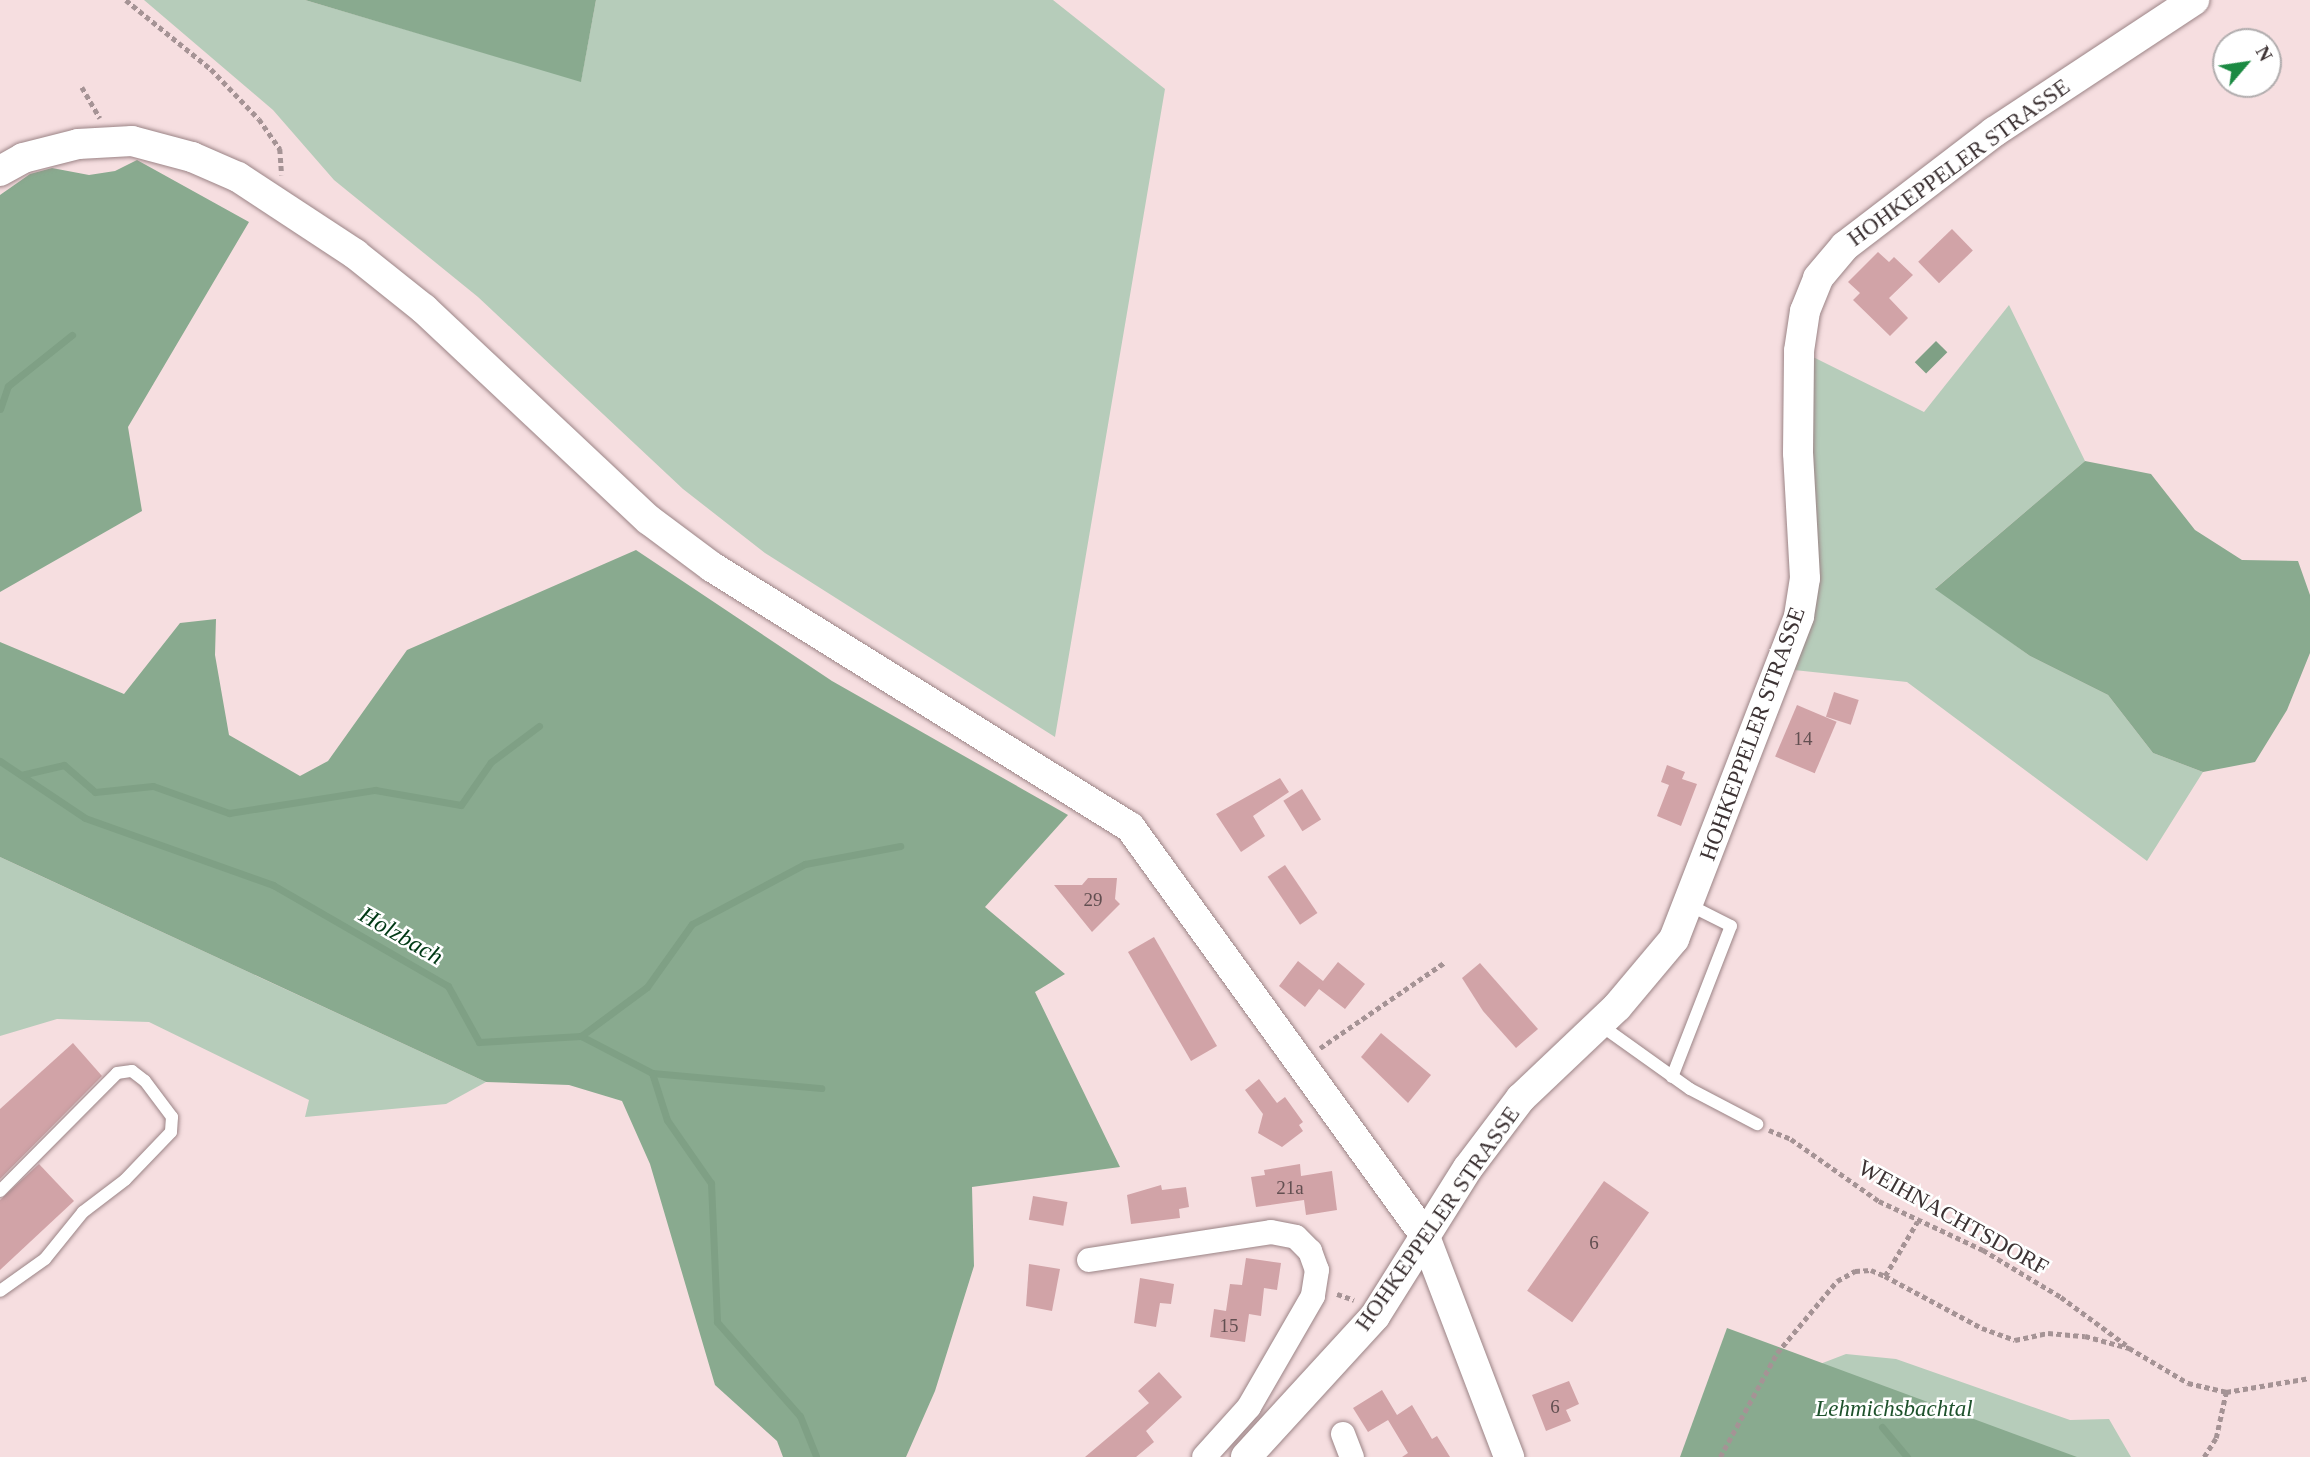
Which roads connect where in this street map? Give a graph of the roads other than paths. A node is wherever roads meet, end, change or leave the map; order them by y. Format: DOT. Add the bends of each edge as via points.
graph roads {
  1 [pos="2194,0"];
  2 [pos="0,171"];
  3 [pos="1689,905"];
  4 [pos="1599,1024"];
  5 [pos="1672,1077"];
  6 [pos="1757,1124"];
  7 [pos="0,1191"];
  8 [pos="1424,1234"];
  9 [pos="1089,1260"];
  10 [pos="0,1291"];
  11 [pos="1504,1455"];
  12 [pos="1204,1457"];
  13 [pos="1246,1457"];
  1 -- 3 [label="street, HOHKEPPELER STRASSE" via="1994,132 1845,246 1818,278 1805,311 1799,351 1798,453 1805,578 1800,616"];
  2 -- 8 [label="street" via="23,158 78,144 132,141 192,157 273,198 424,309 649,520 712,568 1130,827"];
  3 -- 4 [label="street, HOHKEPPELER STRASSE" via="1674,939 1653,967"];
  3 -- 5 [label="lane" via="1731,926"];
  4 -- 5 [label="lane"];
  4 -- 8 [label="street, HOHKEPPELER STRASSE" via="1521,1098"];
  5 -- 6 [label="lane"];
  7 -- 10 [label="lane" via="117,1073 132,1071 145,1081 172,1117 171,1132 125,1180 82,1212 45,1259"];
  8 -- 11 [label="street"];
  8 -- 13 [label="street, HOHKEPPELER STRASSE" via="1375,1316"];
  9 -- 12 [label="street" via="1271,1232 1296,1237 1310,1251 1317,1270 1313,1296 1248,1407"];
}
